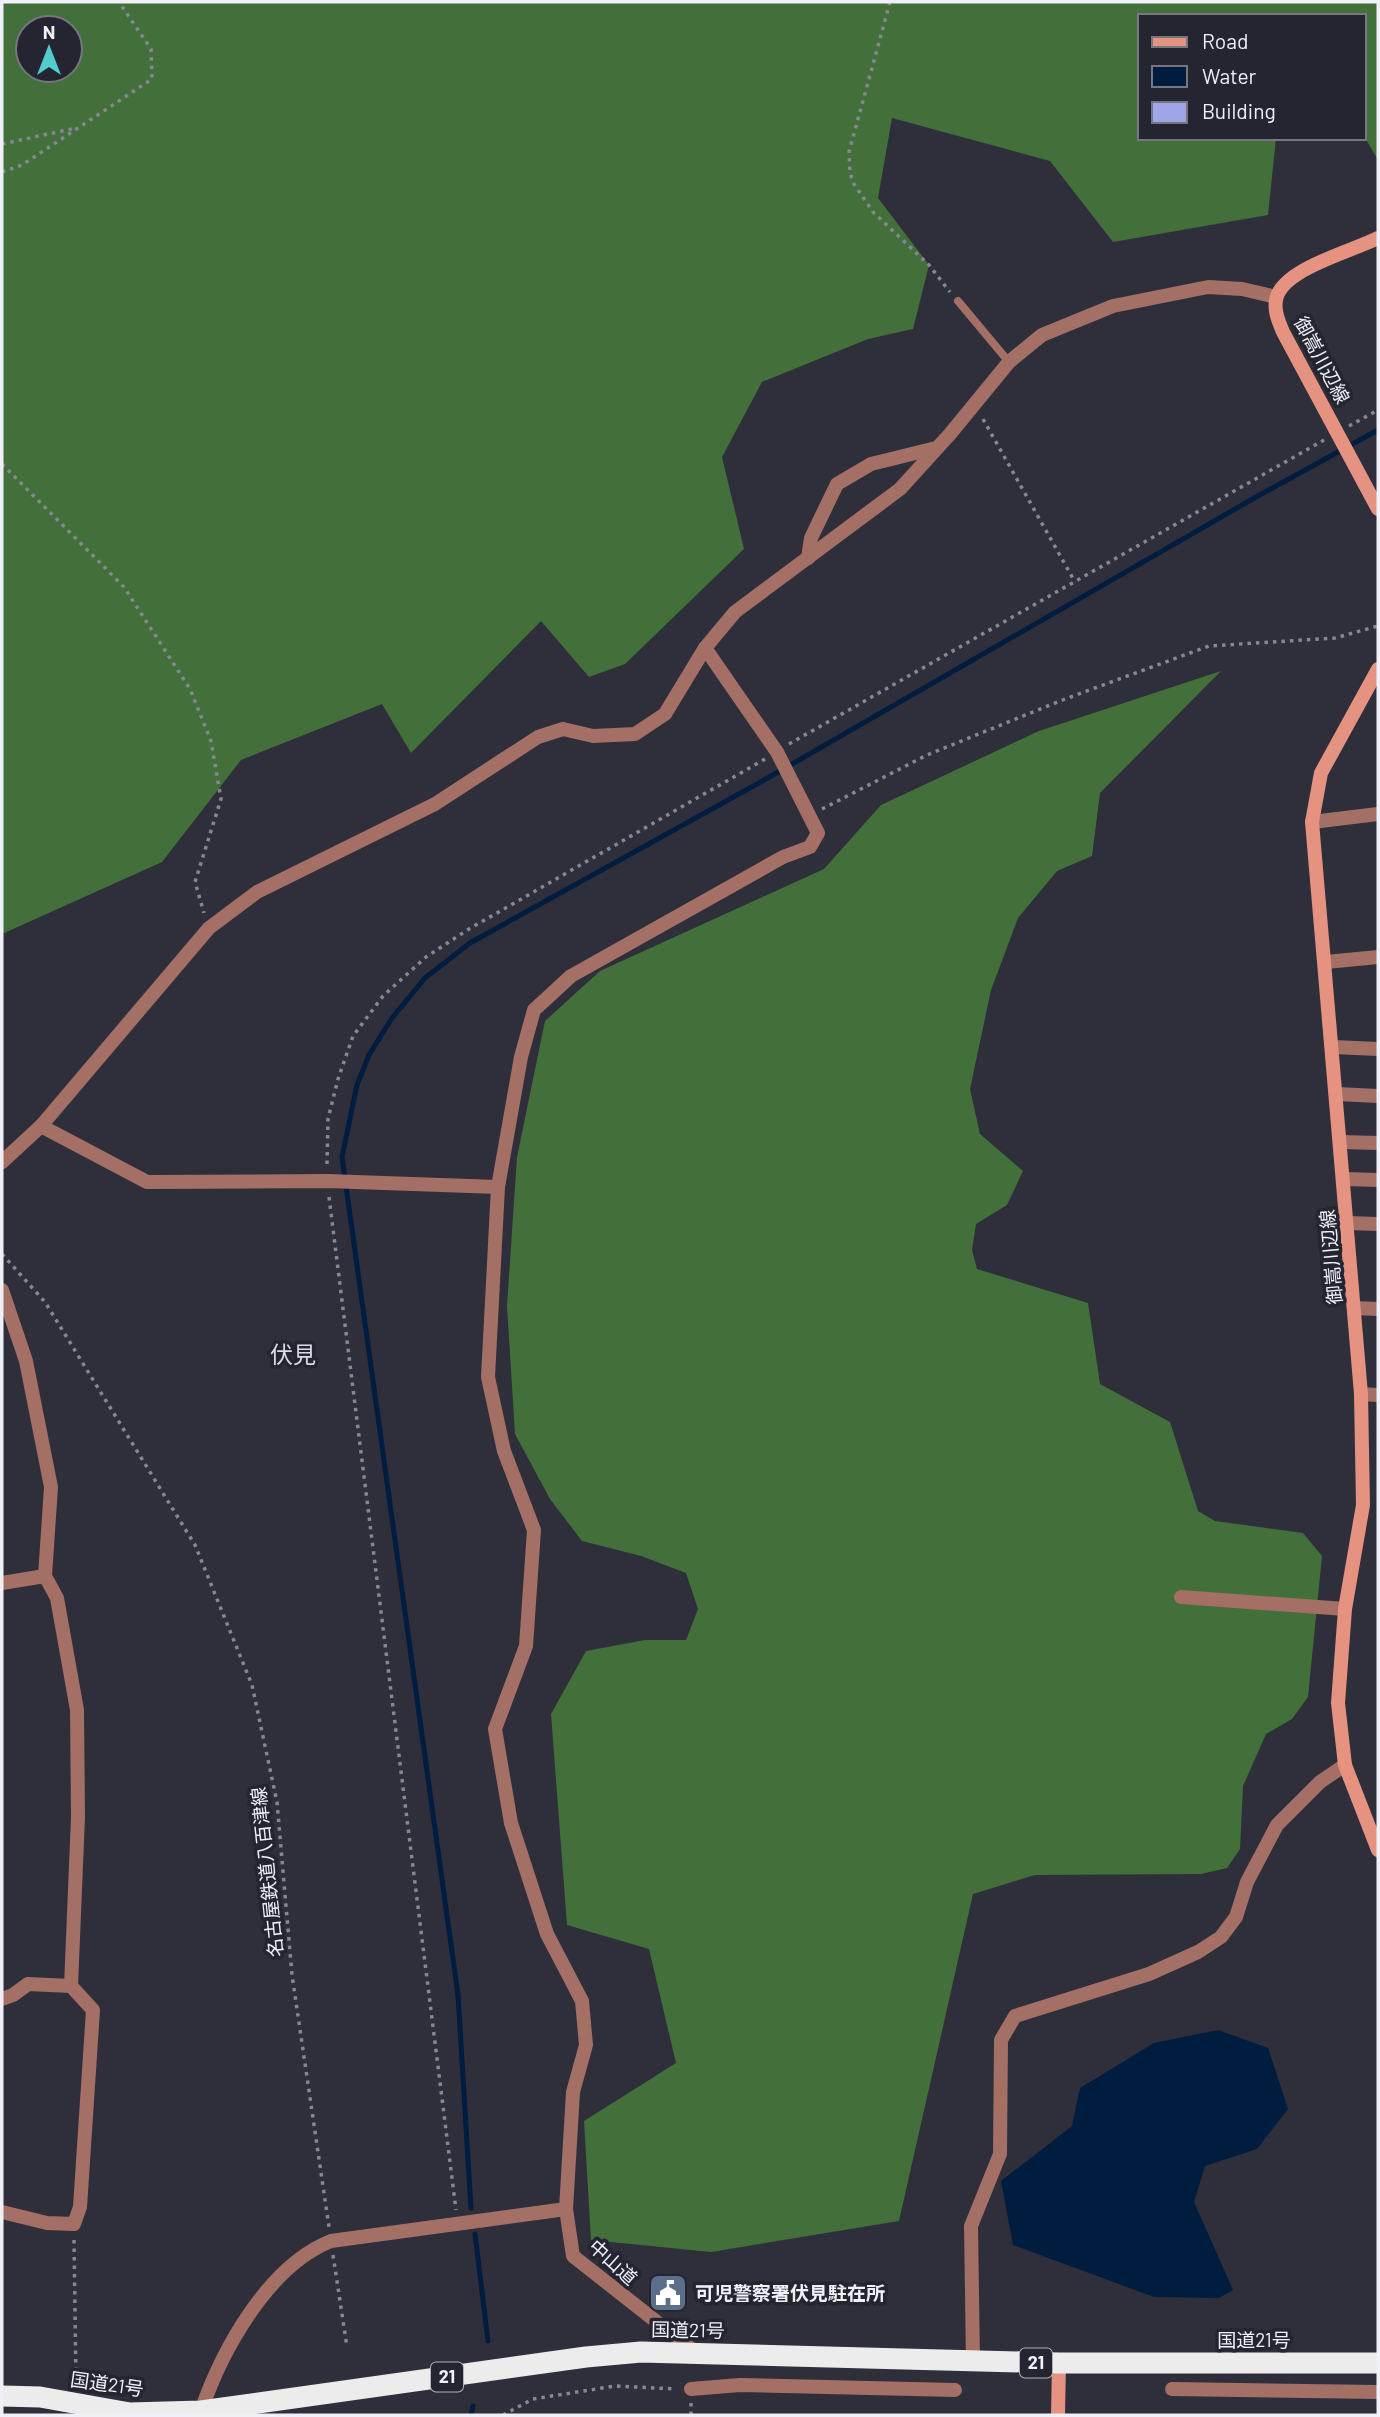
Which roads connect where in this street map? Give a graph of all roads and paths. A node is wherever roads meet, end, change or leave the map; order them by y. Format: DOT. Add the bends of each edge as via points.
graph roads {
  1 [pos="118,2"];
  2 [pos="890,2"];
  3 [pos="78,127"];
  4 [pos="2,144"];
  5 [pos="2,172"];
  6 [pos="1378,238"];
  7 [pos="1276,297"];
  8 [pos="958,302"];
  9 [pos="1009,362"];
  10 [pos="974,404"];
  11 [pos="1378,410"];
  12 [pos="1338,432"];
  13 [pos="938,447"];
  14 [pos="2,464"];
  15 [pos="1378,509"];
  16 [pos="808,558"];
  17 [pos="1075,582"];
  18 [pos="1378,626"];
  19 [pos="705,648"];
  20 [pos="1378,670"];
  21 [pos="777,752"];
  22 [pos="1378,814"];
  23 [pos="811,815"];
  24 [pos="1312,822"];
  25 [pos="209,928"];
  26 [pos="1378,957"];
  27 [pos="1326,962"];
  28 [pos="1333,1047"];
  29 [pos="1378,1049"];
  30 [pos="1337,1094"];
  31 [pos="1378,1096"];
  32 [pos="41,1126"];
  33 [pos="1340,1142"];
  34 [pos="1378,1143"];
  35 [pos="2,1162"];
  36 [pos="1344,1179"];
  37 [pos="1378,1180"];
  38 [pos="327,1181"];
  39 [pos="498,1187"];
  40 [pos="1347,1223"];
  41 [pos="1378,1224"];
  42 [pos="2,1254"];
  43 [pos="2,1290"];
  44 [pos="1354,1308"];
  45 [pos="1378,1309"];
  46 [pos="1362,1394"];
  47 [pos="1378,1395"];
  48 [pos="45,1576"];
  49 [pos="2,1583"];
  50 [pos="1181,1597"];
  51 [pos="1345,1609"];
  52 [pos="1345,1765"];
  53 [pos="1378,1850"];
  54 [pos="71,1986"];
  55 [pos="2,1999"];
  56 [pos="566,2209"];
  57 [pos="2,2211"];
  58 [pos="74,2224"];
  59 [pos="458,2224"];
  60 [pos="331,2241"];
  61 [pos="347,2347"];
  62 [pos="695,2352"];
  63 [pos="973,2362"];
  64 [pos="1059,2363"];
  65 [pos="1378,2363"];
  66 [pos="691,2389"];
  67 [pos="1172,2389"];
  68 [pos="954,2390"];
  69 [pos="1378,2392"];
  70 [pos="2,2396"];
  71 [pos="76,2403"];
  72 [pos="201,2411"];
  73 [pos="503,2415"];
  74 [pos="691,2415"];
  75 [pos="1058,2415"];
  1 -- 3 [label="path" via="150,49 152,79"];
  2 -- 8 [label="path" via="849,152 850,173 873,212 929,265"];
  3 -- 4 [label="path"];
  3 -- 5 [label="path" via="22,165"];
  6 -- 7 [label="main road" via="1308,267 1287,280"];
  7 -- 9 [label="street" via="1208,287 1113,306 1042,335"];
  7 -- 12 [label="main road, 御嵩川辺線" via="1283,332"];
  8 -- 9 [label="lane"];
  9 -- 10 [label="street"];
  10 -- 13 [label="street"];
  10 -- 17 [label="path"];
  11 -- 12 [label="path"];
  12 -- 15 [label="main road, 御嵩川辺線"];
  12 -- 17 [label="path"];
  13 -- 16 [label="street" via="900,489"];
  13 -- 16 [label="street" via="871,464 837,484 811,538"];
  14 -- 25 [label="path" via="124,587 190,689 211,741 221,799 195,882"];
  16 -- 19 [label="street" via="735,612"];
  17 -- 21 [label="path"];
  18 -- 23 [label="path" via="1335,638 1209,646 928,755"];
  19 -- 21 [label="street"];
  19 -- 25 [label="street" via="665,714 635,734 593,736 563,729 538,737 435,804 257,892"];
  20 -- 24 [label="main road, 御嵩川辺線" via="1321,773"];
  21 -- 23 [label="street"];
  21 -- 38 [label="path" via="469,929 426,957 383,996 353,1036 338,1079 328,1119"];
  22 -- 24 [label="street"];
  23 -- 39 [label="street, 中山道" via="818,833 810,847 783,857 570,976 534,1010"];
  24 -- 27 [label="main road, 御嵩川辺線"];
  25 -- 32 [label="street"];
  26 -- 27 [label="street"];
  27 -- 28 [label="main road, 御嵩川辺線"];
  28 -- 29 [label="street"];
  28 -- 30 [label="main road, 御嵩川辺線"];
  30 -- 31 [label="street"];
  30 -- 33 [label="main road, 御嵩川辺線"];
  32 -- 35 [label="street"];
  32 -- 38 [label="street" via="147,1182"];
  33 -- 34 [label="street"];
  33 -- 36 [label="main road, 御嵩川辺線"];
  36 -- 37 [label="street"];
  36 -- 40 [label="main road, 御嵩川辺線"];
  38 -- 39 [label="street"];
  38 -- 59 [label="path"];
  39 -- 56 [label="street, 中山道" via="488,1377 504,1451 534,1530 526,1646 495,1730 515,1836 547,1934 582,2001 586,2045 573,2092"];
  40 -- 41 [label="street"];
  40 -- 44 [label="main road, 御嵩川辺線"];
  42 -- 60 [label="path, 名古屋鉄道八百津線" via="45,1302 195,1545 252,1685 277,1802 292,1975"];
  43 -- 48 [label="street" via="26,1362 51,1487"];
  44 -- 45 [label="street"];
  44 -- 46 [label="main road, 御嵩川辺線"];
  46 -- 47 [label="street"];
  46 -- 51 [label="main road, 御嵩川辺線" via="1363,1505"];
  48 -- 49 [label="street"];
  48 -- 54 [label="street" via="57,1598 77,1710"];
  50 -- 51 [label="street"];
  51 -- 52 [label="main road, 御嵩川辺線" via="1338,1703"];
  52 -- 53 [label="main road, 御嵩川辺線"];
  52 -- 63 [label="street" via="1320,1782 1277,1825 1247,1882 1236,1917 1221,1937 1149,1974 1015,2016 1001,2039 1000,2154 971,2226"];
  54 -- 55 [label="street" via="28,1984"];
  54 -- 58 [label="street" via="93,2010 80,2207"];
  56 -- 59 [label="street"];
  56 -- 62 [label="street, 中山道" via="573,2256"];
  57 -- 58 [label="street" via="47,2223"];
  58 -- 71 [label="path"];
  59 -- 60 [label="street"];
  60 -- 61 [label="path, 名古屋鉄道八百津線"];
  60 -- 72 [label="street" via="314,2248 261,2298 234,2338"];
  62 -- 63 [label="highway, 国道21号 / 21"];
  62 -- 72 [label="highway, 国道21号 / 21" via="586,2357"];
  63 -- 64 [label="highway, 国道21号 / 21"];
  64 -- 65 [label="highway, 国道21号 / 21"];
  64 -- 75 [label="main road"];
  66 -- 68 [label="street" via="740,2385"];
  66 -- 73 [label="path" via="615,2386 533,2399"];
  66 -- 74 [label="path"];
  67 -- 69 [label="street"];
  70 -- 71 [label="highway, 国道21号 / 21"];
  71 -- 72 [label="highway, 国道21号 / 21" via="130,2413"];
}
